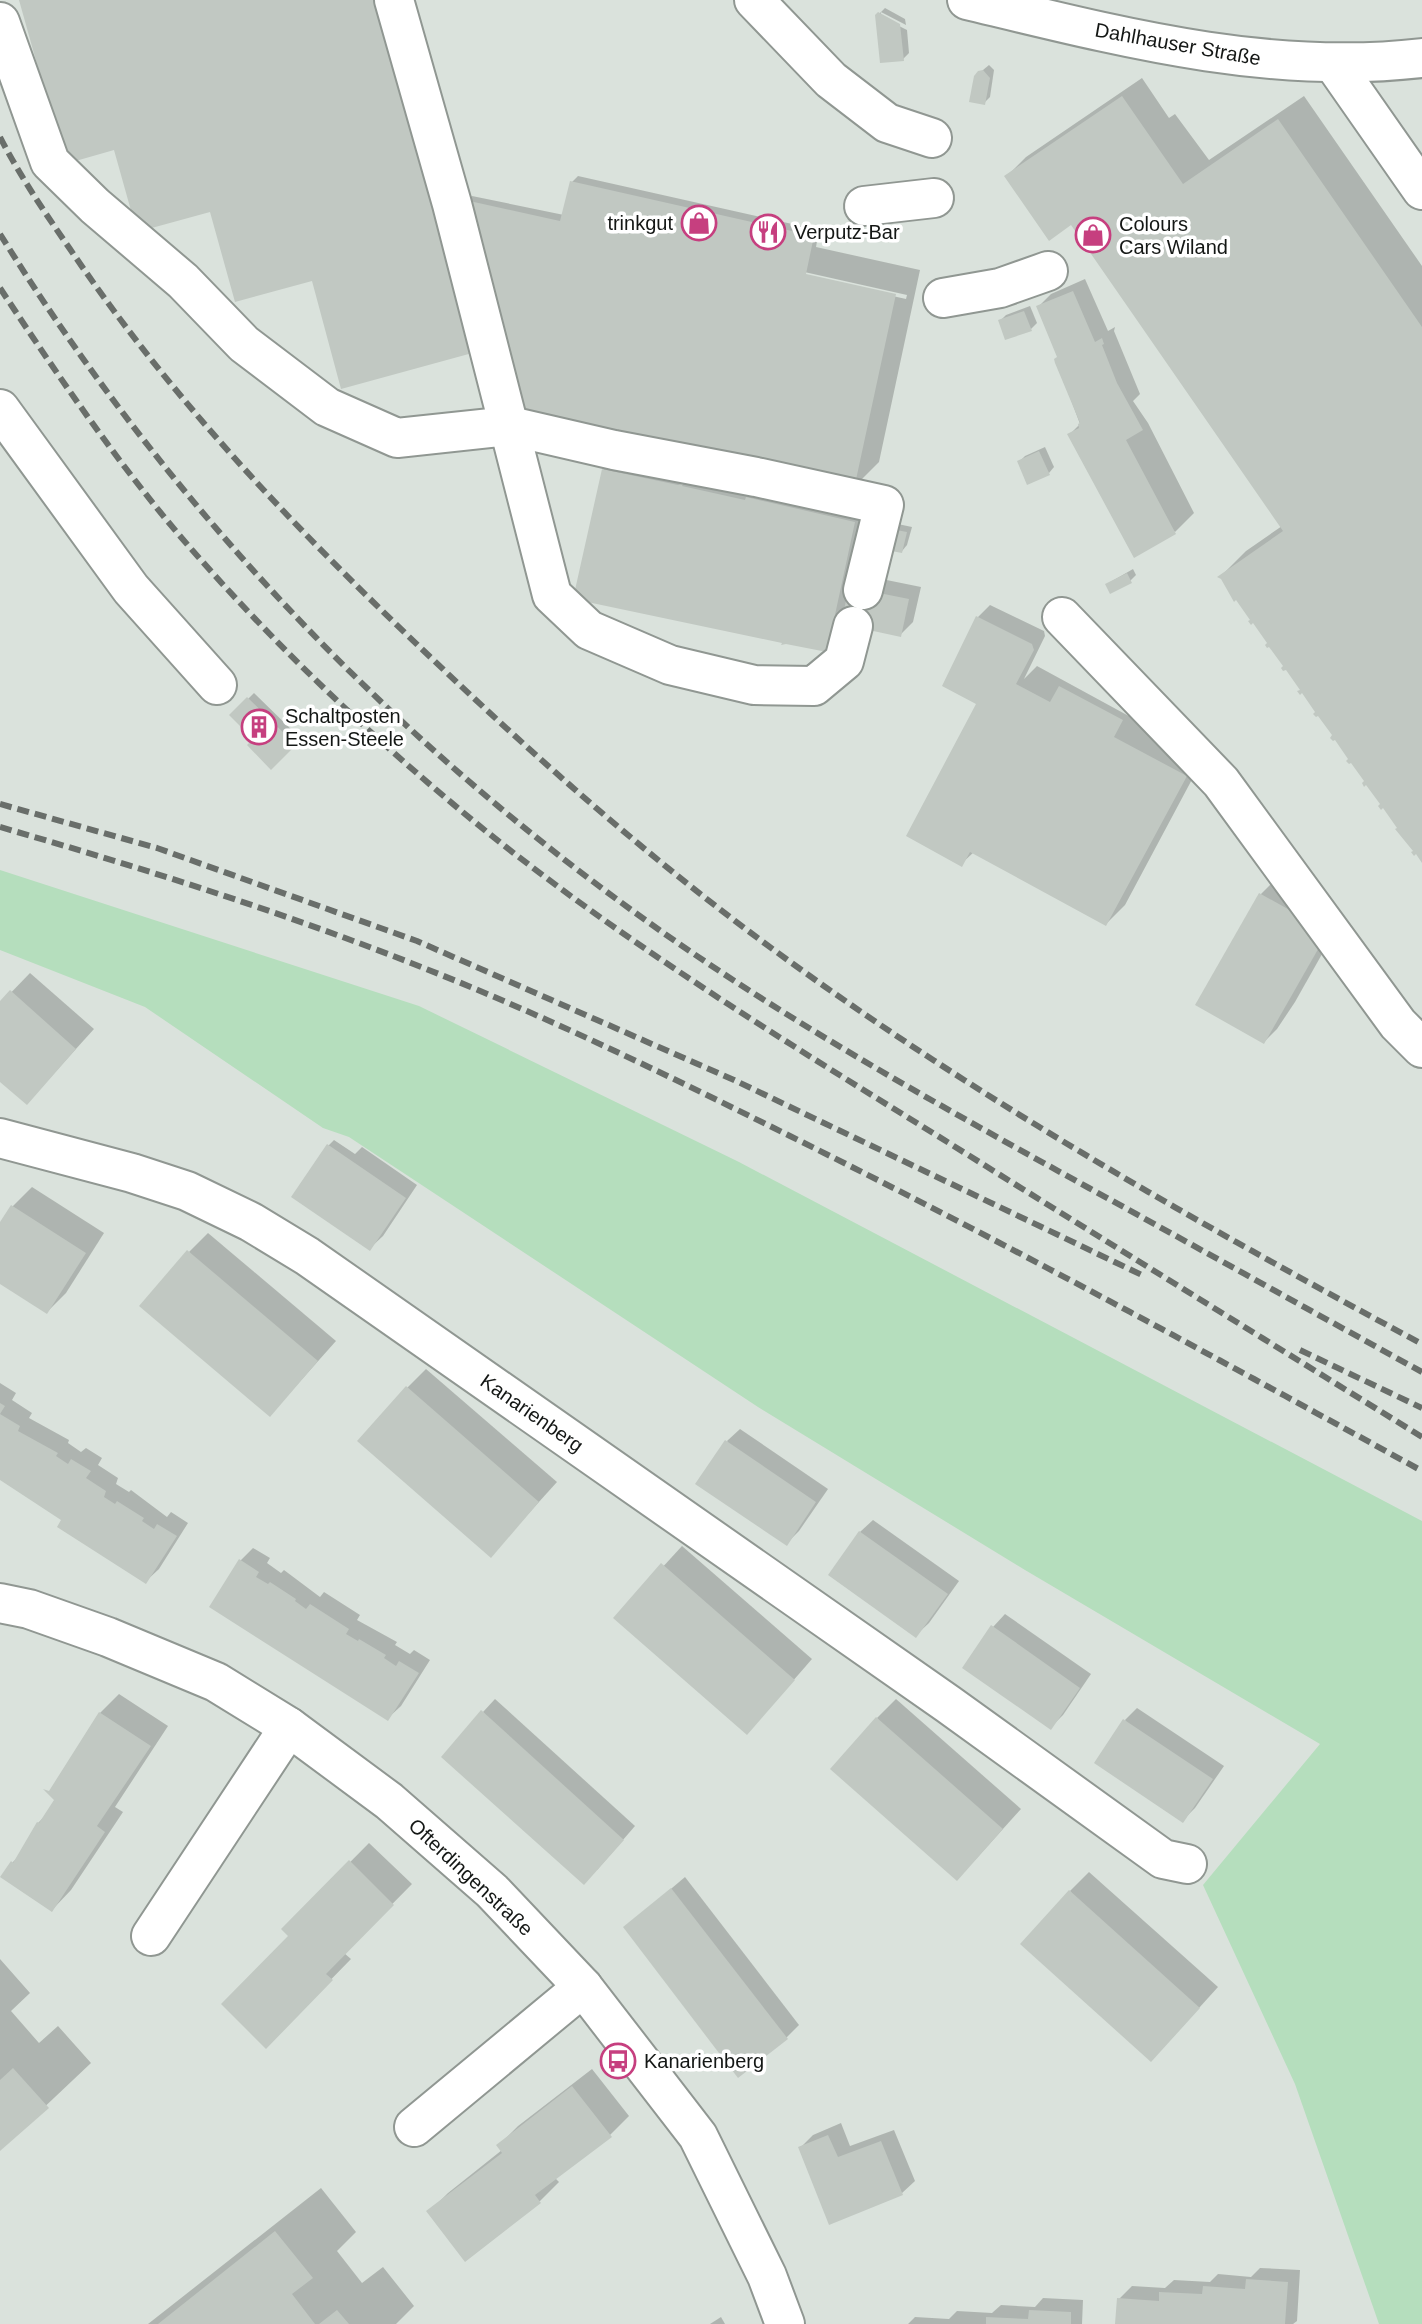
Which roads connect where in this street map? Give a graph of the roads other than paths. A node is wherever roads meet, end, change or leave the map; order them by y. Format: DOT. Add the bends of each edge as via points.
graph roads {
  1 [pos="394,0"];
  2 [pos="754,0"];
  3 [pos="967,0"];
  4 [pos="0,22"];
  5 [pos="1422,58"];
  6 [pos="1334,64"];
  7 [pos="932,138"];
  8 [pos="1422,190"];
  9 [pos="934,198"];
  10 [pos="864,206"];
  11 [pos="1048,271"];
  12 [pos="943,298"];
  13 [pos="0,409"];
  14 [pos="510,426"];
  15 [pos="863,590"];
  16 [pos="1062,617"];
  17 [pos="853,626"];
  18 [pos="217,685"];
  19 [pos="1422,1048"];
  20 [pos="0,1138"];
  21 [pos="0,1603"];
  22 [pos="289,1727"];
  23 [pos="1187,1864"];
  24 [pos="151,1936"];
  25 [pos="583,1987"];
  26 [pos="414,2127"];
  27 [pos="785,2324"];
  1 -- 14 [label="street"];
  2 -- 7 [label="street" via="831,80 887,123"];
  3 -- 6 [label="street, Dahlhauser Straße" via="1231,57"];
  4 -- 14 [label="street" via="50,162 183,281 244,344 327,407 397,438"];
  5 -- 6 [label="street, Dahlhauser Straße"];
  6 -- 8 [label="street"];
  9 -- 10 [label="street"];
  11 -- 12 [label="street" via="1000,288"];
  13 -- 18 [label="street" via="131,589"];
  14 -- 15 [label="street" via="884,505"];
  14 -- 17 [label="street" via="552,595 589,630 670,665 754,685 814,686 844,661"];
  16 -- 19 [label="street" via="1221,782 1398,1024"];
  20 -- 23 [label="street, Kanarienberg" via="187,1191 262,1228 1163,1859"];
  21 -- 22 [label="street, Ofterdingenstraße" via="108,1637 216,1682"];
  22 -- 24 [label="street"];
  22 -- 25 [label="street, Ofterdingenstraße" via="389,1801 492,1891"];
  25 -- 26 [label="street"];
  25 -- 27 [label="street, Ofterdingenstraße" via="698,2136"];
}
